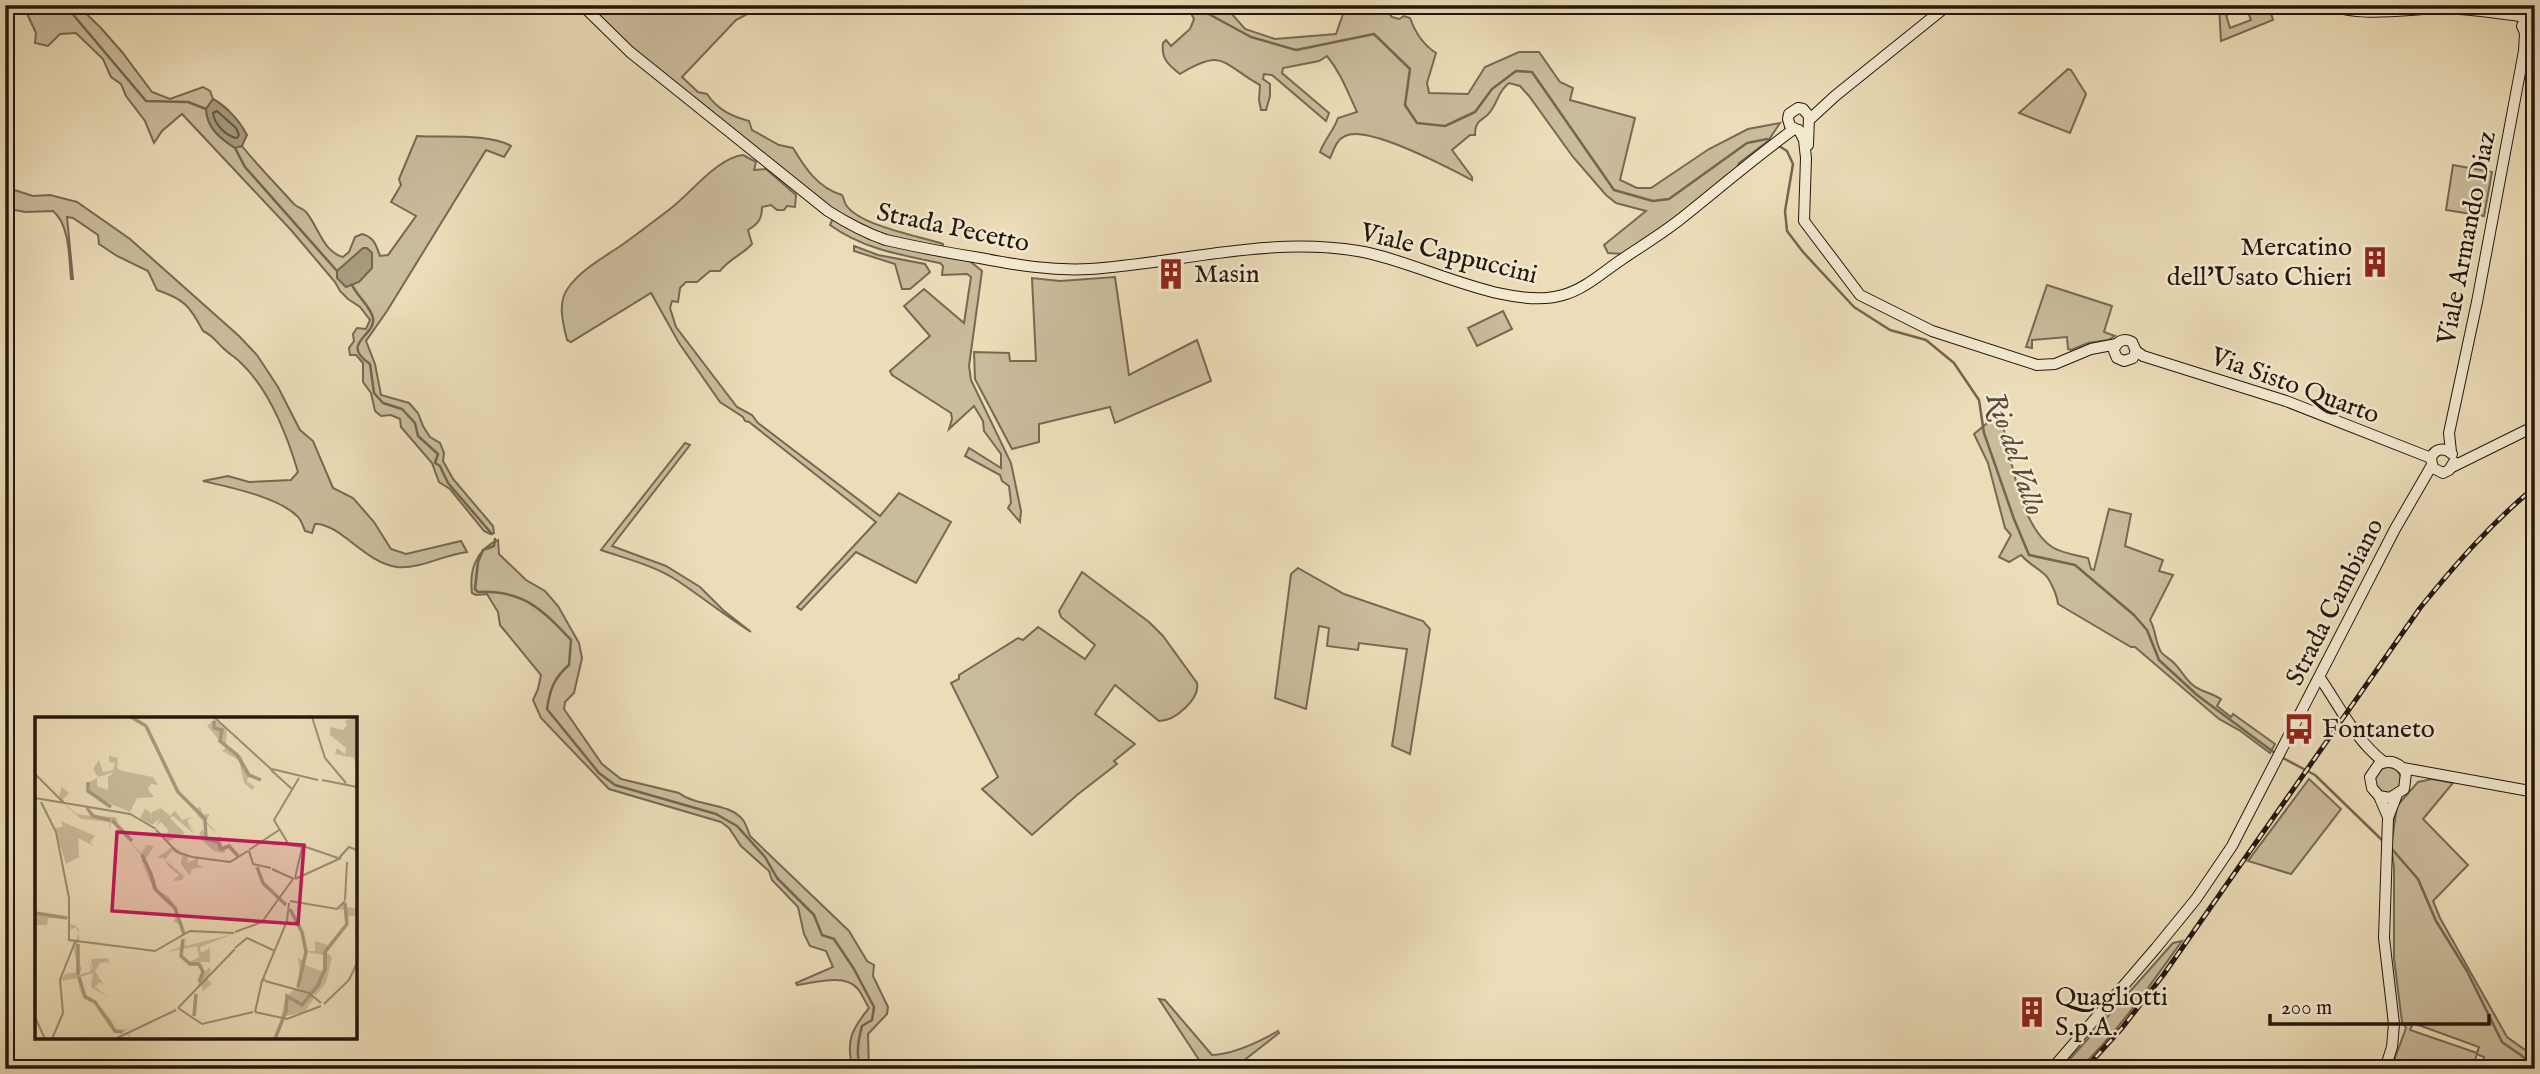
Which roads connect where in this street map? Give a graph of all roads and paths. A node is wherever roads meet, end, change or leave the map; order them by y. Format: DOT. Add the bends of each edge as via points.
graph roads {
  1 [pos="582,5"];
  2 [pos="1948,5"];
  3 [pos="2334,5"];
  4 [pos="2529,27"];
  5 [pos="1835,96"];
  6 [pos="1803,109"];
  7 [pos="1793,129"];
  8 [pos="1268,247"];
  9 [pos="2116,347"];
  10 [pos="2138,355"];
  11 [pos="2535,426"];
  12 [pos="2449,433"];
  13 [pos="2440,450"];
  14 [pos="2432,462"];
  15 [pos="2450,462"];
  16 [pos="2414,495"];
  17 [pos="2320,678"];
  18 [pos="2363,743"];
  19 [pos="2385,762"];
  20 [pos="2403,768"];
  21 [pos="2372,772"];
  22 [pos="2434,773"];
  23 [pos="2406,785"];
  24 [pos="2535,792"];
  25 [pos="2379,796"];
  26 [pos="2396,797"];
  27 [pos="2388,818"];
  28 [pos="2052,1069"];
  29 [pos="2385,1069"];
  1 -- 8 [label="main road, Strada Pecetto" via="630,52 828,211 865,233 912,246 1058,270"];
  2 -- 5 [label="main road, Viale Cappuccini"];
  3 -- 4 [label="main road" via="2359,11 2447,8 2495,14"];
  4 -- 12 [label="main road, Viale Armando Diaz"];
  5 -- 6 [label="main road, Viale Cappuccini"];
  5 -- 7 [label="main road, Viale Cappuccini"];
  6 -- 7 [label="main road" via="1806,112"];
  6 -- 7 [label="main road, Viale Cappuccini" via="1789,114"];
  7 -- 8 [label="main road, Viale Cappuccini" via="1675,223 1563,295 1540,299 1512,296 1361,251"];
  7 -- 9 [label="main road" via="1804,140 1804,221 1860,295 1932,331 2046,366 2091,349"];
  9 -- 10 [label="main road" via="2120,360"];
  9 -- 10 [label="main road" via="2129,340"];
  10 -- 14 [label="main road, Via Sisto Quarto" via="2286,401"];
  11 -- 15 [label="main road, Strada Cambiano" via="2470,458"];
  12 -- 13 [label="main road, Viale Armando Diaz"];
  12 -- 15 [label="main road, Viale Armando Diaz"];
  13 -- 14 [label="main road, Strada Cambiano"];
  13 -- 15 [label="main road"];
  14 -- 15 [label="main road, Via Sisto Quarto" via="2436,471"];
  14 -- 16 [label="main road, Strada Cambiano"];
  15 -- 16 [label="main road, Strada Cambiano"];
  16 -- 17 [label="main road, Strada Cambiano"];
  17 -- 18 [label="main road"];
  17 -- 28 [label="main road, Strada Cambiano" via="2232,846 2196,899"];
  18 -- 19 [label="main road"];
  18 -- 21 [label="main road"];
  19 -- 20 [label="main road"];
  19 -- 21 [label="main road"];
  20 -- 22 [label="main road"];
  20 -- 23 [label="main road"];
  21 -- 25 [label="main road" via="2370,783"];
  22 -- 23 [label="main road" via="2416,776"];
  22 -- 24 [label="main road"];
  23 -- 26 [label="main road"];
  25 -- 26 [label="main road"];
  25 -- 27 [label="main road"];
  26 -- 27 [label="main road"];
  27 -- 29 [label="main road" via="2385,955 2394,1024"];
}
